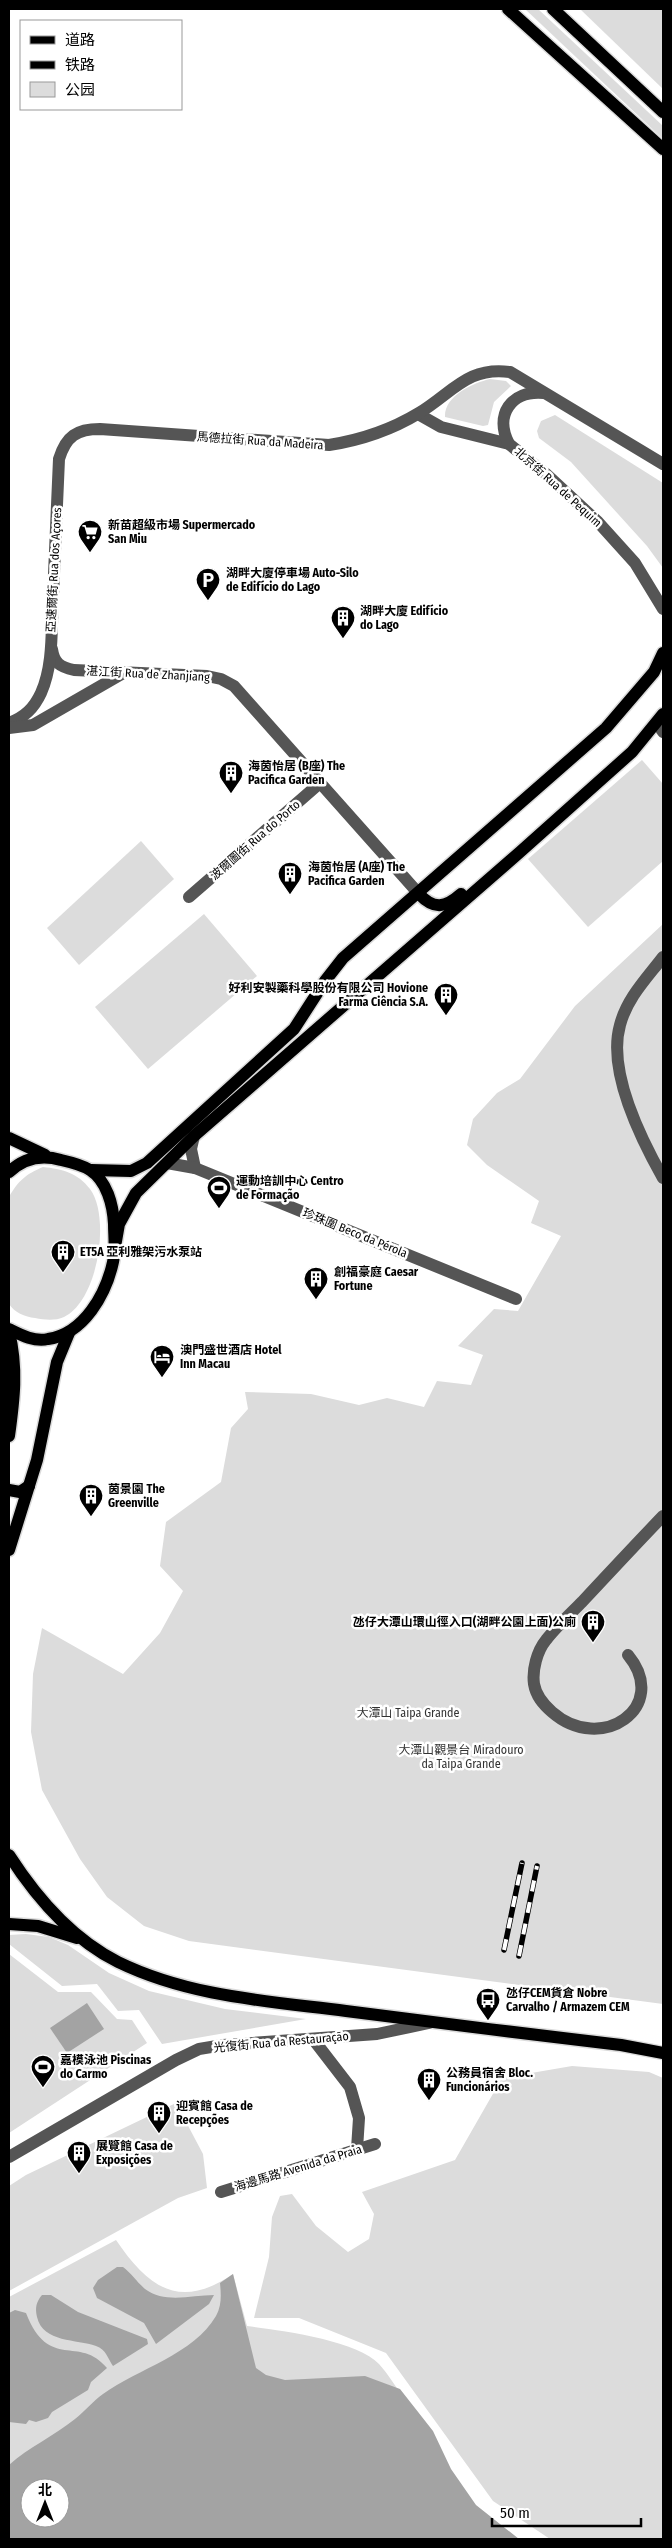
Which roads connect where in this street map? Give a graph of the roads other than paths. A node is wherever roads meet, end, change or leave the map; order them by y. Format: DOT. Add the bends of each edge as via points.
graph roads {
  1 [pos="508,9"];
  2 [pos="552,9"];
  3 [pos="663,112"];
  4 [pos="663,149"];
  5 [pos="544,393"];
  6 [pos="418,414"];
  7 [pos="100,429"];
  8 [pos="509,444"];
  9 [pos="663,464"];
  10 [pos="663,609"];
  11 [pos="51,631"];
  12 [pos="663,653"];
  13 [pos="125,672"];
  14 [pos="9,723"];
  15 [pos="661,723"];
  16 [pos="9,728"];
  17 [pos="320,783"];
  18 [pos="520,852"];
  19 [pos="419,894"];
  20 [pos="189,897"];
  21 [pos="663,957"];
  22 [pos="194,1136"];
  23 [pos="9,1138"];
  24 [pos="50,1156"];
  25 [pos="167,1164"];
  26 [pos="195,1168"];
  27 [pos="90,1170"];
  28 [pos="9,1172"];
  29 [pos="663,1178"];
  30 [pos="115,1247"];
  31 [pos="516,1299"];
  32 [pos="9,1330"];
  33 [pos="69,1333"];
  34 [pos="9,1436"];
  35 [pos="29,1486"];
  36 [pos="9,1490"];
  37 [pos="663,1516"];
  38 [pos="9,1550"];
  39 [pos="628,1656"];
  40 [pos="9,1855"];
  41 [pos="9,1924"];
  42 [pos="99,1950"];
  43 [pos="431,2022"];
  44 [pos="313,2039"];
  45 [pos="663,2053"];
  46 [pos="375,2144"];
  47 [pos="357,2149"];
  48 [pos="9,2157"];
  49 [pos="221,2192"];
  1 -- 4 [label="main road"];
  2 -- 3 [label="main road"];
  5 -- 6 [label="street, 馬德拉街 Rua da Madeira" via="510,372 494,369 478,372"];
  5 -- 8 [label="street" via="524,394 508,406 502,425"];
  5 -- 9 [label="street"];
  6 -- 7 [label="street, 馬德拉街 Rua da Madeira" via="361,440 329,445"];
  6 -- 8 [label="street, 北京街 Rua de Pequim" via="441,427"];
  7 -- 11 [label="street, 亞速爾街 Rua dos Açores" via="86,429 71,435 59,459"];
  8 -- 10 [label="street, 北京街 Rua de Pequim" via="598,522 645,576"];
  11 -- 13 [label="street, 湛江街 Rua de Zhanjiang" via="53,656 63,668"];
  11 -- 14 [label="street, 亞速爾街 Rua dos Açores" via="42,692 32,709 19,720"];
  12 -- 19 [label="main road" via="654,672 606,728"];
  13 -- 16 [label="street" via="33,725"];
  13 -- 17 [label="street, 湛江街 Rua de Zhanjiang" via="207,676 229,683"];
  15 -- 18 [label="main road"];
  17 -- 19 [label="street, 湛江街 Rua de Zhanjiang"];
  17 -- 20 [label="street, 波爾圖街 Rua do Porto"];
  18 -- 19 [label="main road" via="496,862 450,903 434,906"];
  18 -- 22 [label="main road"];
  19 -- 27 [label="main road" via="343,958 294,1029 147,1163 131,1171"];
  21 -- 29 [label="street" via="626,1008 619,1025 617,1044 626,1096 644,1144"];
  22 -- 25 [label="main road"];
  22 -- 26 [label="street" via="191,1149"];
  23 -- 24 [label="main road"];
  24 -- 27 [label="main road"];
  24 -- 28 [label="main road" via="32,1158"];
  25 -- 26 [label="street, 珍珠圍 Beco da Pérola"];
  25 -- 30 [label="main road" via="136,1193 125,1210"];
  26 -- 31 [label="street, 珍珠圍 Beco da Pérola"];
  27 -- 30 [label="main road" via="110,1198"];
  30 -- 33 [label="main road" via="110,1276 102,1292 91,1310"];
  32 -- 33 [label="main road" via="27,1338 47,1340"];
  32 -- 34 [label="main road" via="16,1387"];
  33 -- 35 [label="main road" via="57,1362"];
  35 -- 36 [label="main road" via="20,1492"];
  35 -- 38 [label="main road"];
  37 -- 39 [label="street" via="544,1642 534,1671 539,1699 560,1719 573,1726 589,1729 620,1724 635,1710 639,1700 638,1676 634,1662"];
  40 -- 42 [label="main road" via="42,1901 63,1923"];
  41 -- 42 [label="main road" via="51,1929"];
  42 -- 43 [label="main road" via="147,1975 206,1993"];
  43 -- 44 [label="street, 光復街 Rua da Restauração" via="377,2034"];
  43 -- 45 [label="main road"];
  44 -- 47 [label="street" via="350,2087 359,2118"];
  44 -- 48 [label="street, 光復街 Rua da Restauração" via="199,2049"];
  46 -- 47 [label="street, 海邊馬路 Avenida da Praia"];
  47 -- 49 [label="street, 海邊馬路 Avenida da Praia"];
}
